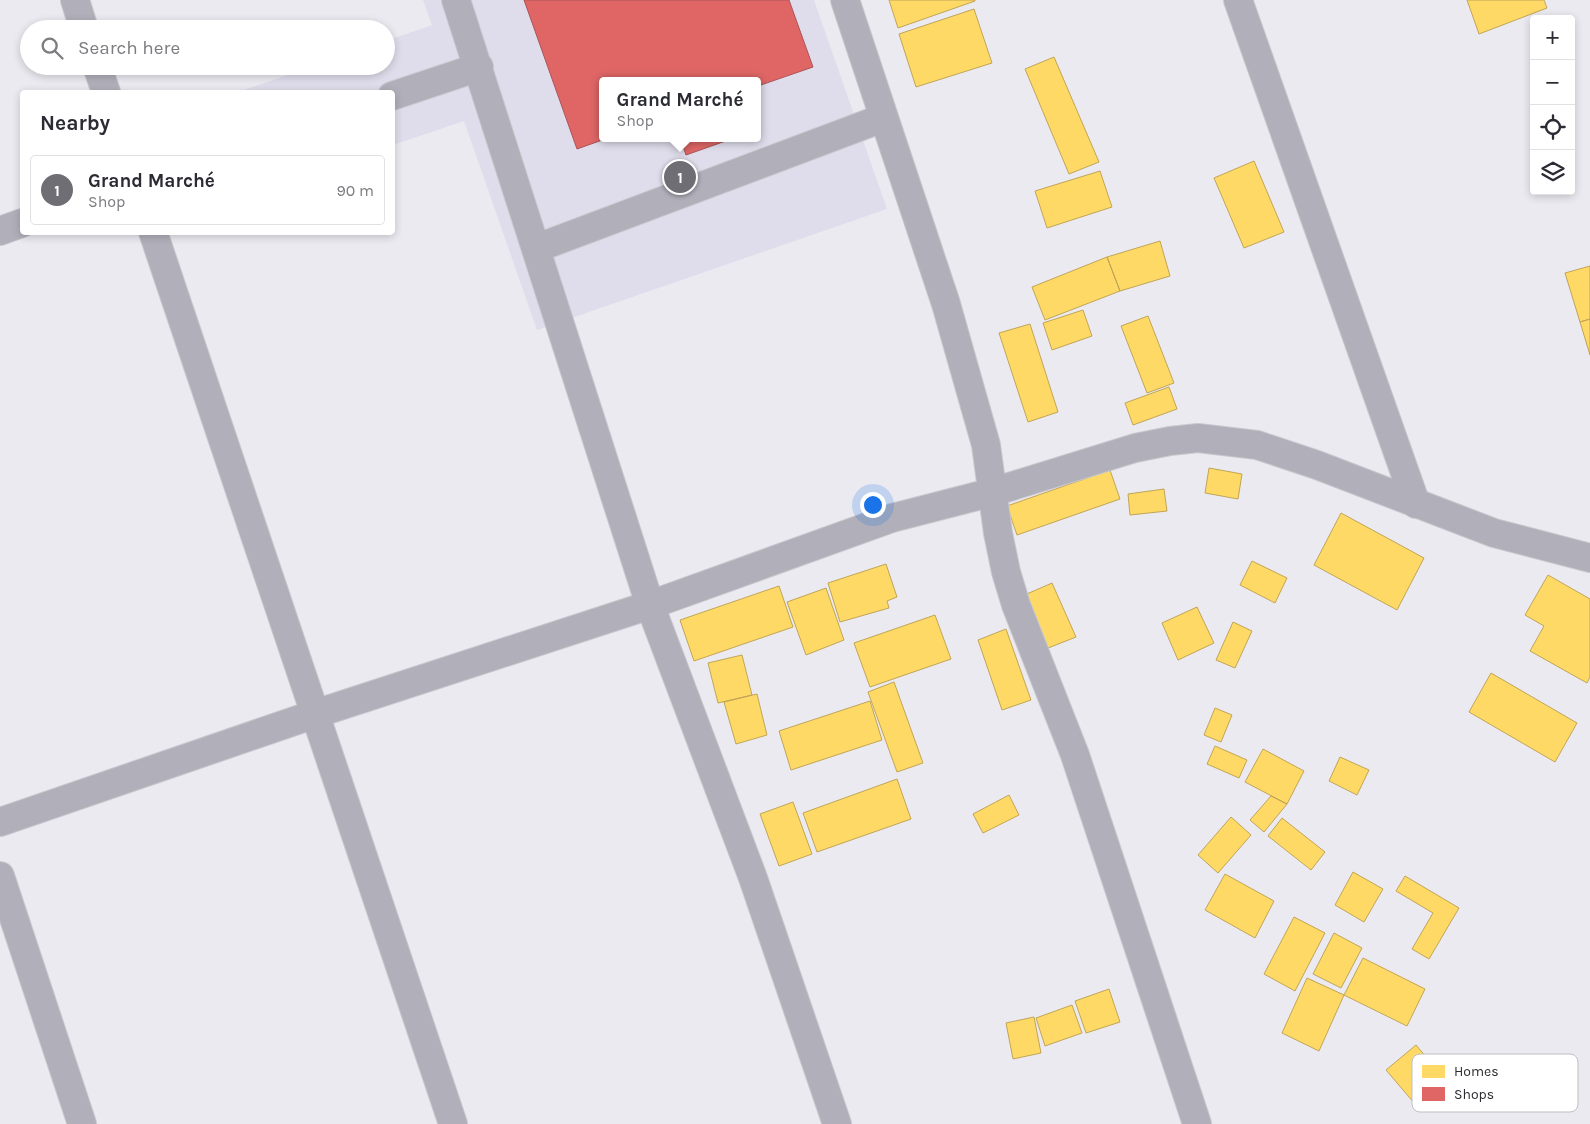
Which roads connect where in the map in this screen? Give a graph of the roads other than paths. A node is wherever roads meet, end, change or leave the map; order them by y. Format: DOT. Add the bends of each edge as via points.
graph roads {
  1 [pos="74,0"];
  2 [pos="456,0"];
  3 [pos="845,0"];
  4 [pos="1238,0"];
  5 [pos="81,20"];
  6 [pos="479,67"];
  7 [pos="100,75"];
  8 [pos="105,90"];
  9 [pos="395,95"];
  10 [pos="883,118"];
  11 [pos="20,224"];
  12 [pos="0,231"];
  13 [pos="154,235"];
  14 [pos="537,248"];
  15 [pos="993,492"];
  16 [pos="1416,504"];
  17 [pos="1590,558"];
  18 [pos="650,604"];
  19 [pos="315,714"];
  20 [pos="0,822"];
  21 [pos="0,876"];
  22 [pos="82,1124"];
  23 [pos="453,1124"];
  24 [pos="837,1124"];
  25 [pos="1197,1124"];
  1 -- 5 [label="street"];
  2 -- 6 [label="street"];
  3 -- 10 [label="street"];
  4 -- 16 [label="street"];
  6 -- 9 [label="street"];
  6 -- 14 [label="street"];
  7 -- 8 [label="street"];
  10 -- 14 [label="street"];
  10 -- 15 [label="street" via="946,304 986,445"];
  11 -- 12 [label="street"];
  13 -- 19 [label="street"];
  14 -- 18 [label="street"];
  15 -- 16 [label="street" via="1135,448 1198,438 1231,440 1266,448"];
  15 -- 18 [label="street" via="892,518"];
  15 -- 25 [label="street" via="1006,572 1016,606 1075,755"];
  16 -- 17 [label="street" via="1494,533"];
  18 -- 19 [label="street"];
  18 -- 24 [label="street" via="753,878"];
  19 -- 20 [label="street"];
  19 -- 23 [label="street"];
  21 -- 22 [label="street"];
}
